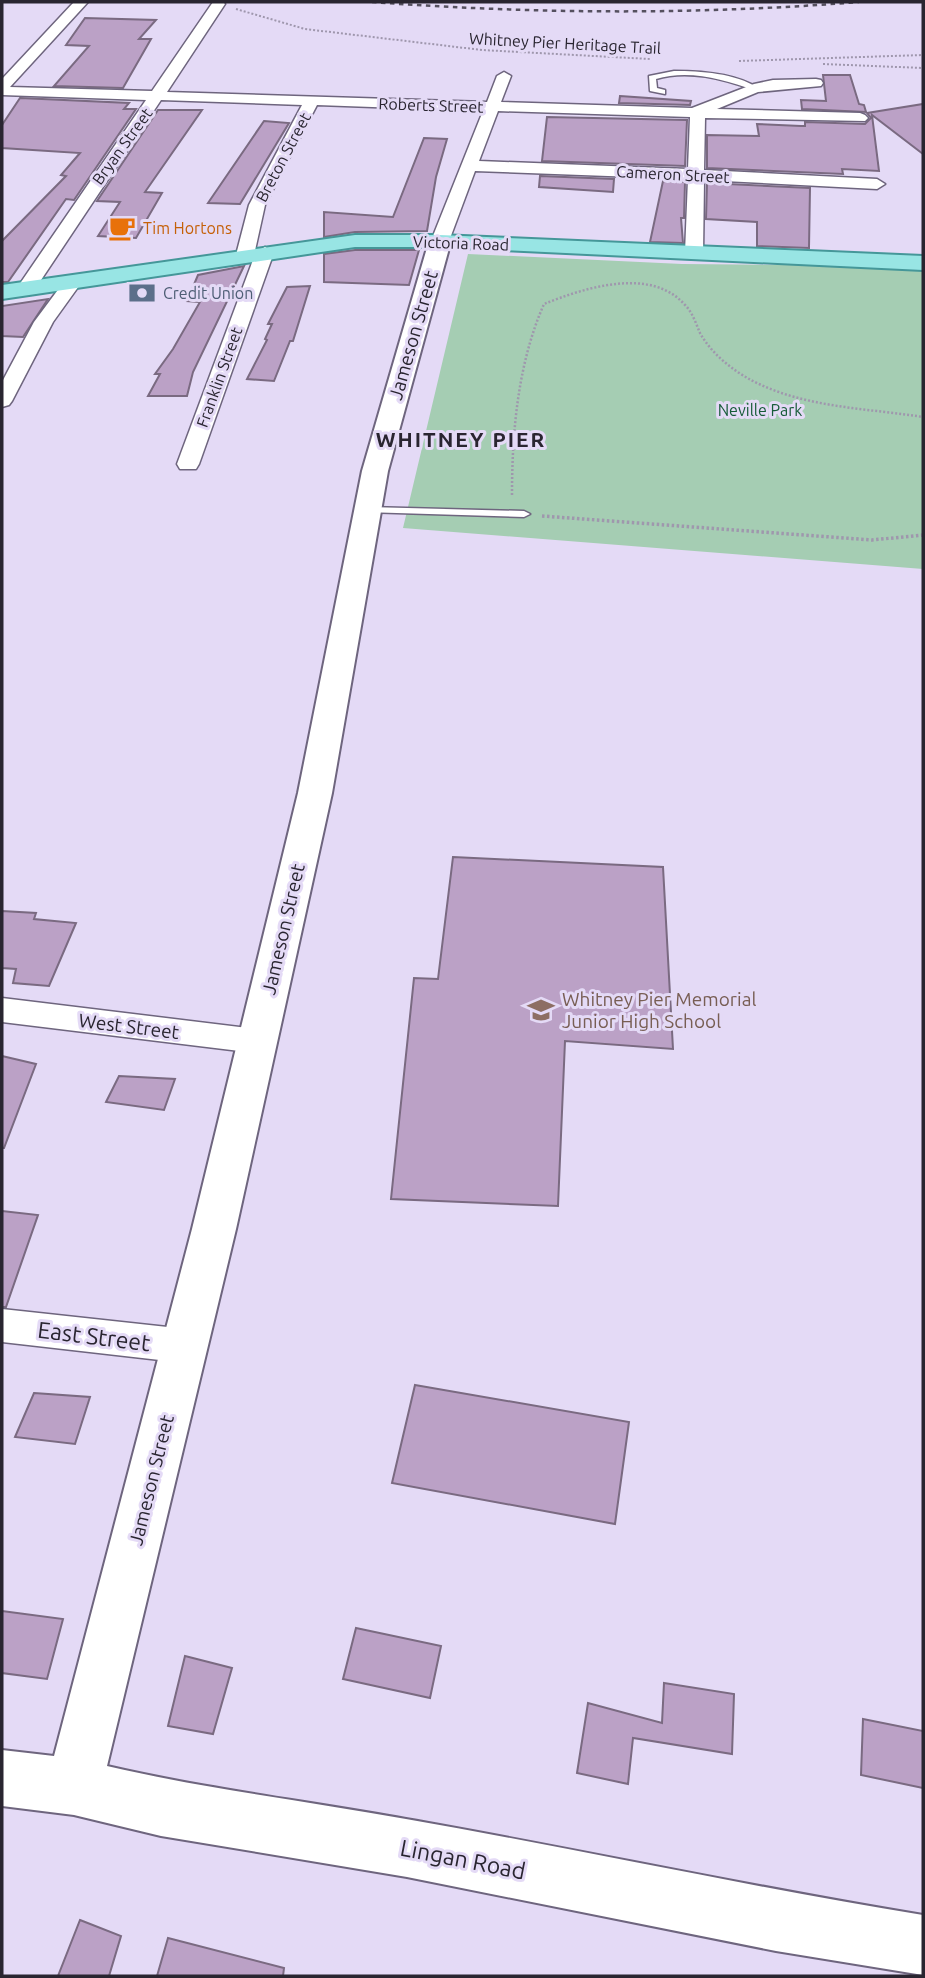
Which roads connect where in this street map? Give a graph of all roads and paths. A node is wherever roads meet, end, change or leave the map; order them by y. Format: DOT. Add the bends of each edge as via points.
graph roads {
  1 [pos="81,2"];
  2 [pos="218,4"];
  3 [pos="923,55"];
  4 [pos="653,59"];
  5 [pos="731,61"];
  6 [pos="757,61"];
  7 [pos="923,68"];
  8 [pos="503,76"];
  9 [pos="816,83"];
  10 [pos="754,88"];
  11 [pos="2,89"];
  12 [pos="662,92"];
  13 [pos="160,94"];
  14 [pos="312,101"];
  15 [pos="490,107"];
  16 [pos="698,111"];
  17 [pos="860,118"];
  18 [pos="469,166"];
  19 [pos="695,176"];
  20 [pos="877,184"];
  21 [pos="440,241"];
  22 [pos="255,253"];
  23 [pos="694,254"];
  24 [pos="923,263"];
  25 [pos="72,283"];
  26 [pos="26,288"];
  27 [pos="2,292"];
  28 [pos="2,401"];
  29 [pos="923,417"];
  30 [pos="188,464"];
  31 [pos="368,510"];
  32 [pos="524,514"];
  33 [pos="923,535"];
  34 [pos="2,1010"];
  35 [pos="256,1041"];
  36 [pos="2,1325"];
  37 [pos="186,1346"];
  38 [pos="2,1778"];
  39 [pos="74,1787"];
  40 [pos="923,1945"];
  1 -- 11 [label="street"];
  2 -- 4 [label="path, Whitney Pier Heritage Trail" via="305,29 482,50"];
  2 -- 13 [label="street, Bryan Street"];
  3 -- 6 [label="path"];
  5 -- 6 [label="path"];
  6 -- 7 [label="path"];
  8 -- 15 [label="street, Jameson Street"];
  9 -- 10 [label="street"];
  10 -- 12 [label="lane" via="734,79 671,73 652,78 653,89"];
  10 -- 16 [label="street"];
  11 -- 13 [label="street, Roberts Street"];
  13 -- 14 [label="street, Roberts Street"];
  13 -- 26 [label="street, Bryan Street"];
  14 -- 15 [label="street, Roberts Street"];
  14 -- 22 [label="street, Breton Street" via="257,205"];
  15 -- 16 [label="street, Roberts Street"];
  15 -- 18 [label="street, Jameson Street"];
  16 -- 17 [label="street, Roberts Street"];
  16 -- 19 [label="street"];
  18 -- 19 [label="street, Cameron Street"];
  18 -- 21 [label="street, Jameson Street"];
  19 -- 20 [label="street, Cameron Street"];
  19 -- 23 [label="street"];
  21 -- 22 [label="main road, Victoria Road" via="335,242"];
  21 -- 23 [label="main road, Victoria Road"];
  21 -- 31 [label="street, Jameson Street"];
  22 -- 25 [label="main road, Victoria Road"];
  22 -- 30 [label="street, Franklin Street"];
  23 -- 24 [label="main road, Victoria Road"];
  25 -- 26 [label="main road, Victoria Road"];
  25 -- 28 [label="street" via="44,322"];
  26 -- 27 [label="main road, Victoria Road"];
  29 -- 32 [label="path" via="820,404 788,395 751,380 727,363 705,341 672,290 621,284 590,287 544,304 534,323 512,466 511,495"];
  31 -- 32 [label="lane"];
  31 -- 35 [label="street, Jameson Street" via="315,793"];
  32 -- 33 [label="path" via="872,540"];
  34 -- 35 [label="street, West Street"];
  35 -- 37 [label="street, Jameson Street"];
  36 -- 37 [label="street, East Street"];
  37 -- 39 [label="street, Jameson Street"];
  38 -- 39 [label="street, Lingan Road"];
  39 -- 40 [label="street, Lingan Road" via="161,1807"];
}
